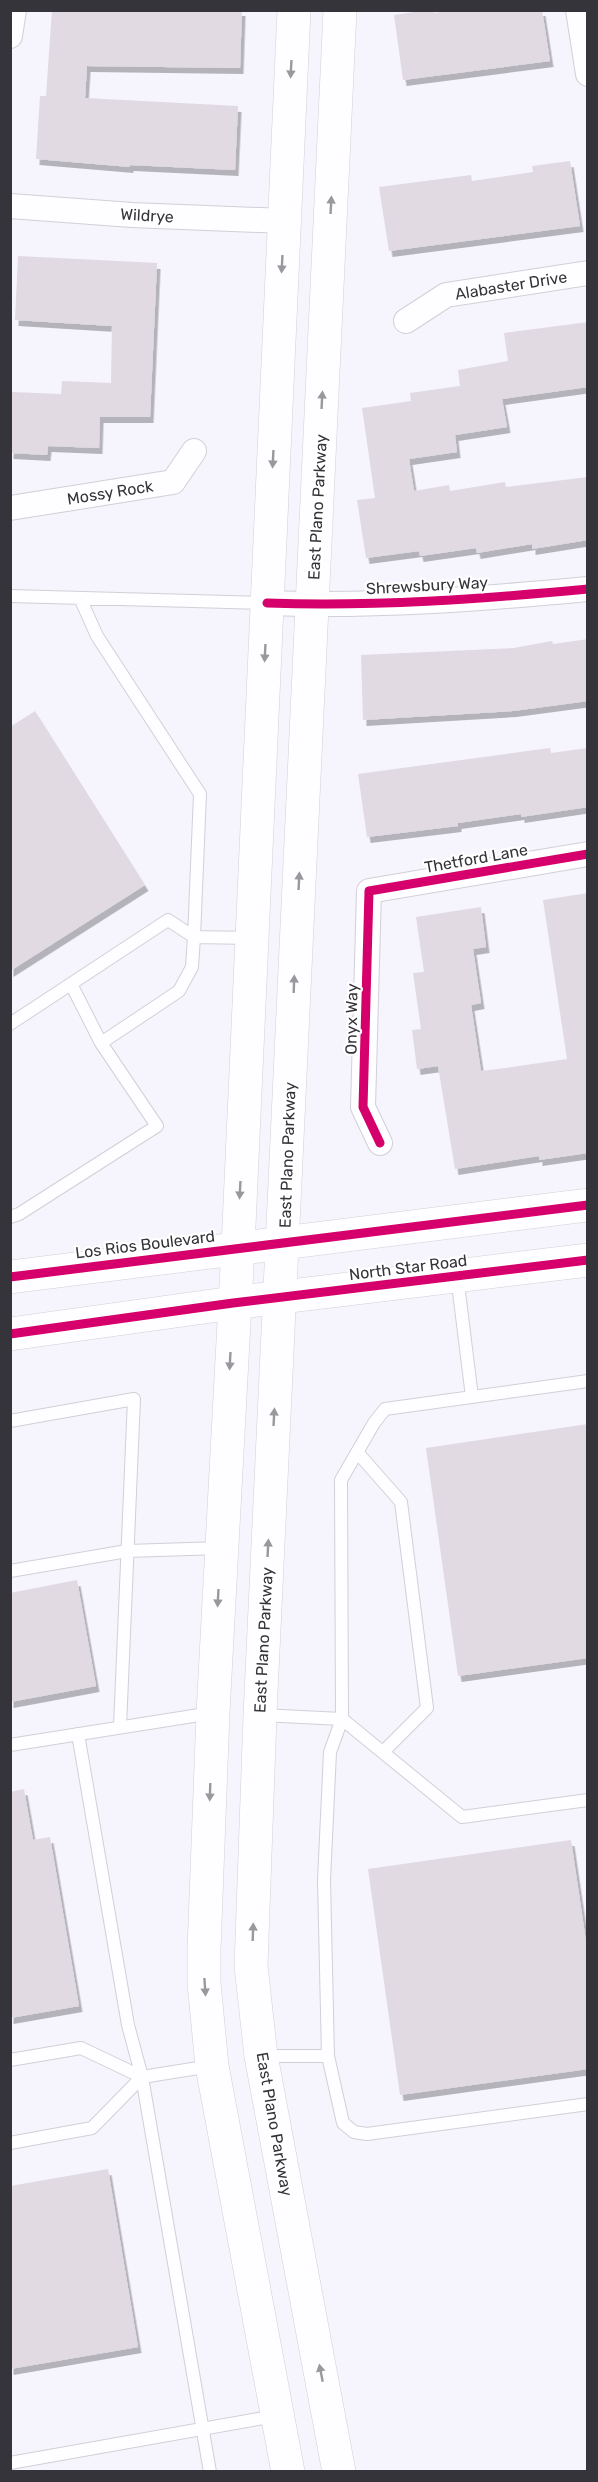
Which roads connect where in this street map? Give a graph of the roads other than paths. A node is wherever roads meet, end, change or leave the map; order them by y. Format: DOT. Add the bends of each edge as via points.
graph roads {
  1 [pos="14,10"];
  2 [pos="294,10"];
  3 [pos="340,10"];
  4 [pos="578,10"];
  5 [pos="10,36"];
  6 [pos="588,74"];
  7 [pos="10,206"];
  8 [pos="284,221"];
  9 [pos="588,273"];
  10 [pos="406,321"];
  11 [pos="194,450"];
  12 [pos="10,508"];
  13 [pos="588,589"];
  14 [pos="10,596"];
  15 [pos="80,598"];
  16 [pos="267,603"];
  17 [pos="312,605"];
  18 [pos="588,854"];
  19 [pos="369,891"];
  20 [pos="194,937"];
  21 [pos="252,938"];
  22 [pos="296,940"];
  23 [pos="71,984"];
  24 [pos="10,1024"];
  25 [pos="101,1043"];
  26 [pos="380,1143"];
  27 [pos="588,1205"];
  28 [pos="10,1217"];
  29 [pos="283,1243"];
  30 [pos="238,1248"];
  31 [pos="588,1260"];
  32 [pos="457,1276"];
  33 [pos="10,1277"];
  34 [pos="280,1298"];
  35 [pos="233,1303"];
  36 [pos="10,1334"];
  37 [pos="588,1381"];
  38 [pos="472,1397"];
  39 [pos="10,1421"];
  40 [pos="357,1452"];
  41 [pos="221,1548"];
  42 [pos="128,1551"];
  43 [pos="10,1571"];
  44 [pos="213,1713"];
  45 [pos="260,1715"];
  46 [pos="342,1719"];
  47 [pos="120,1727"];
  48 [pos="78,1734"];
  49 [pos="10,1745"];
  50 [pos="384,1751"];
  51 [pos="588,1800"];
  52 [pos="328,2055"];
  53 [pos="261,2056"];
  54 [pos="10,2060"];
  55 [pos="212,2066"];
  56 [pos="142,2078"];
  57 [pos="588,2104"];
  58 [pos="10,2144"];
  59 [pos="327,2408"];
  60 [pos="278,2415"];
  61 [pos="203,2429"];
  62 [pos="10,2463"];
  63 [pos="210,2472"];
  64 [pos="288,2472"];
  65 [pos="339,2472"];
  1 -- 5 [label="street"];
  2 -- 8 [label="main road, one-way"];
  17 -- 3 [label="main road, East Plano Parkway, one-way"];
  4 -- 6 [label="street"];
  7 -- 8 [label="street, Wildrye"];
  8 -- 16 [label="main road, one-way"];
  9 -- 10 [label="street, Alabaster Drive" via="446,295"];
  11 -- 12 [label="street, Mossy Rock" via="173,482"];
  13 -- 17 [label="street, Shrewsbury Way" via="467,600"];
  14 -- 15 [label="lane"];
  15 -- 16 [label="lane"];
  15 -- 20 [label="lane" via="97,636 200,794"];
  16 -- 17 [label="street, Shrewsbury Way"];
  16 -- 21 [label="main road, one-way"];
  22 -- 17 [label="main road, East Plano Parkway, one-way"];
  18 -- 19 [label="street, Thetford Lane"];
  19 -- 26 [label="street, Onyx Way" via="363,1107"];
  20 -- 21 [label="lane"];
  20 -- 23 [label="lane" via="168,920"];
  20 -- 25 [label="lane" via="192,967 179,991"];
  21 -- 22 [label="main road"];
  21 -- 30 [label="main road, one-way"];
  29 -- 22 [label="main road, East Plano Parkway, one-way"];
  23 -- 24 [label="lane"];
  23 -- 25 [label="lane"];
  25 -- 28 [label="lane" via="157,1126"];
  27 -- 29 [label="main road"];
  29 -- 30 [label="main road, Los Rios Boulevard"];
  29 -- 34 [label="main road, East Plano Parkway"];
  30 -- 33 [label="main road, Los Rios Boulevard"];
  30 -- 35 [label="main road"];
  31 -- 32 [label="main road, North Star Road"];
  32 -- 34 [label="main road, North Star Road"];
  32 -- 38 [label="lane"];
  34 -- 35 [label="main road, North Star Road"];
  45 -- 34 [label="main road, East Plano Parkway, one-way"];
  35 -- 36 [label="main road"];
  35 -- 41 [label="main road, one-way"];
  37 -- 38 [label="lane"];
  38 -- 40 [label="lane" via="385,1409"];
  39 -- 42 [label="lane" via="134,1399"];
  40 -- 46 [label="lane" via="341,1480"];
  40 -- 50 [label="lane" via="401,1502 427,1708"];
  41 -- 42 [label="lane"];
  41 -- 44 [label="main road, one-way"];
  42 -- 43 [label="lane"];
  42 -- 47 [label="lane"];
  44 -- 45 [label="main road"];
  44 -- 47 [label="lane"];
  44 -- 55 [label="main road, one-way" via="204,1950"];
  45 -- 46 [label="lane"];
  53 -- 45 [label="main road, East Plano Parkway, one-way" via="252,1966"];
  46 -- 50 [label="lane"];
  46 -- 52 [label="lane" via="330,1752 324,1880"];
  47 -- 48 [label="lane"];
  48 -- 49 [label="lane"];
  48 -- 56 [label="lane" via="128,2025"];
  50 -- 51 [label="lane" via="462,1817"];
  52 -- 53 [label="lane"];
  52 -- 57 [label="lane" via="343,2123 360,2133"];
  53 -- 55 [label="main road"];
  59 -- 53 [label="main road, East Plano Parkway, one-way"];
  54 -- 56 [label="lane" via="81,2048"];
  55 -- 56 [label="lane"];
  55 -- 60 [label="main road"];
  56 -- 58 [label="lane" via="92,2128"];
  56 -- 61 [label="lane"];
  59 -- 60 [label="main road"];
  59 -- 65 [label="main road, East Plano Parkway"];
  60 -- 61 [label="lane"];
  60 -- 64 [label="main road"];
  61 -- 62 [label="lane"];
  61 -- 63 [label="lane"];
}
